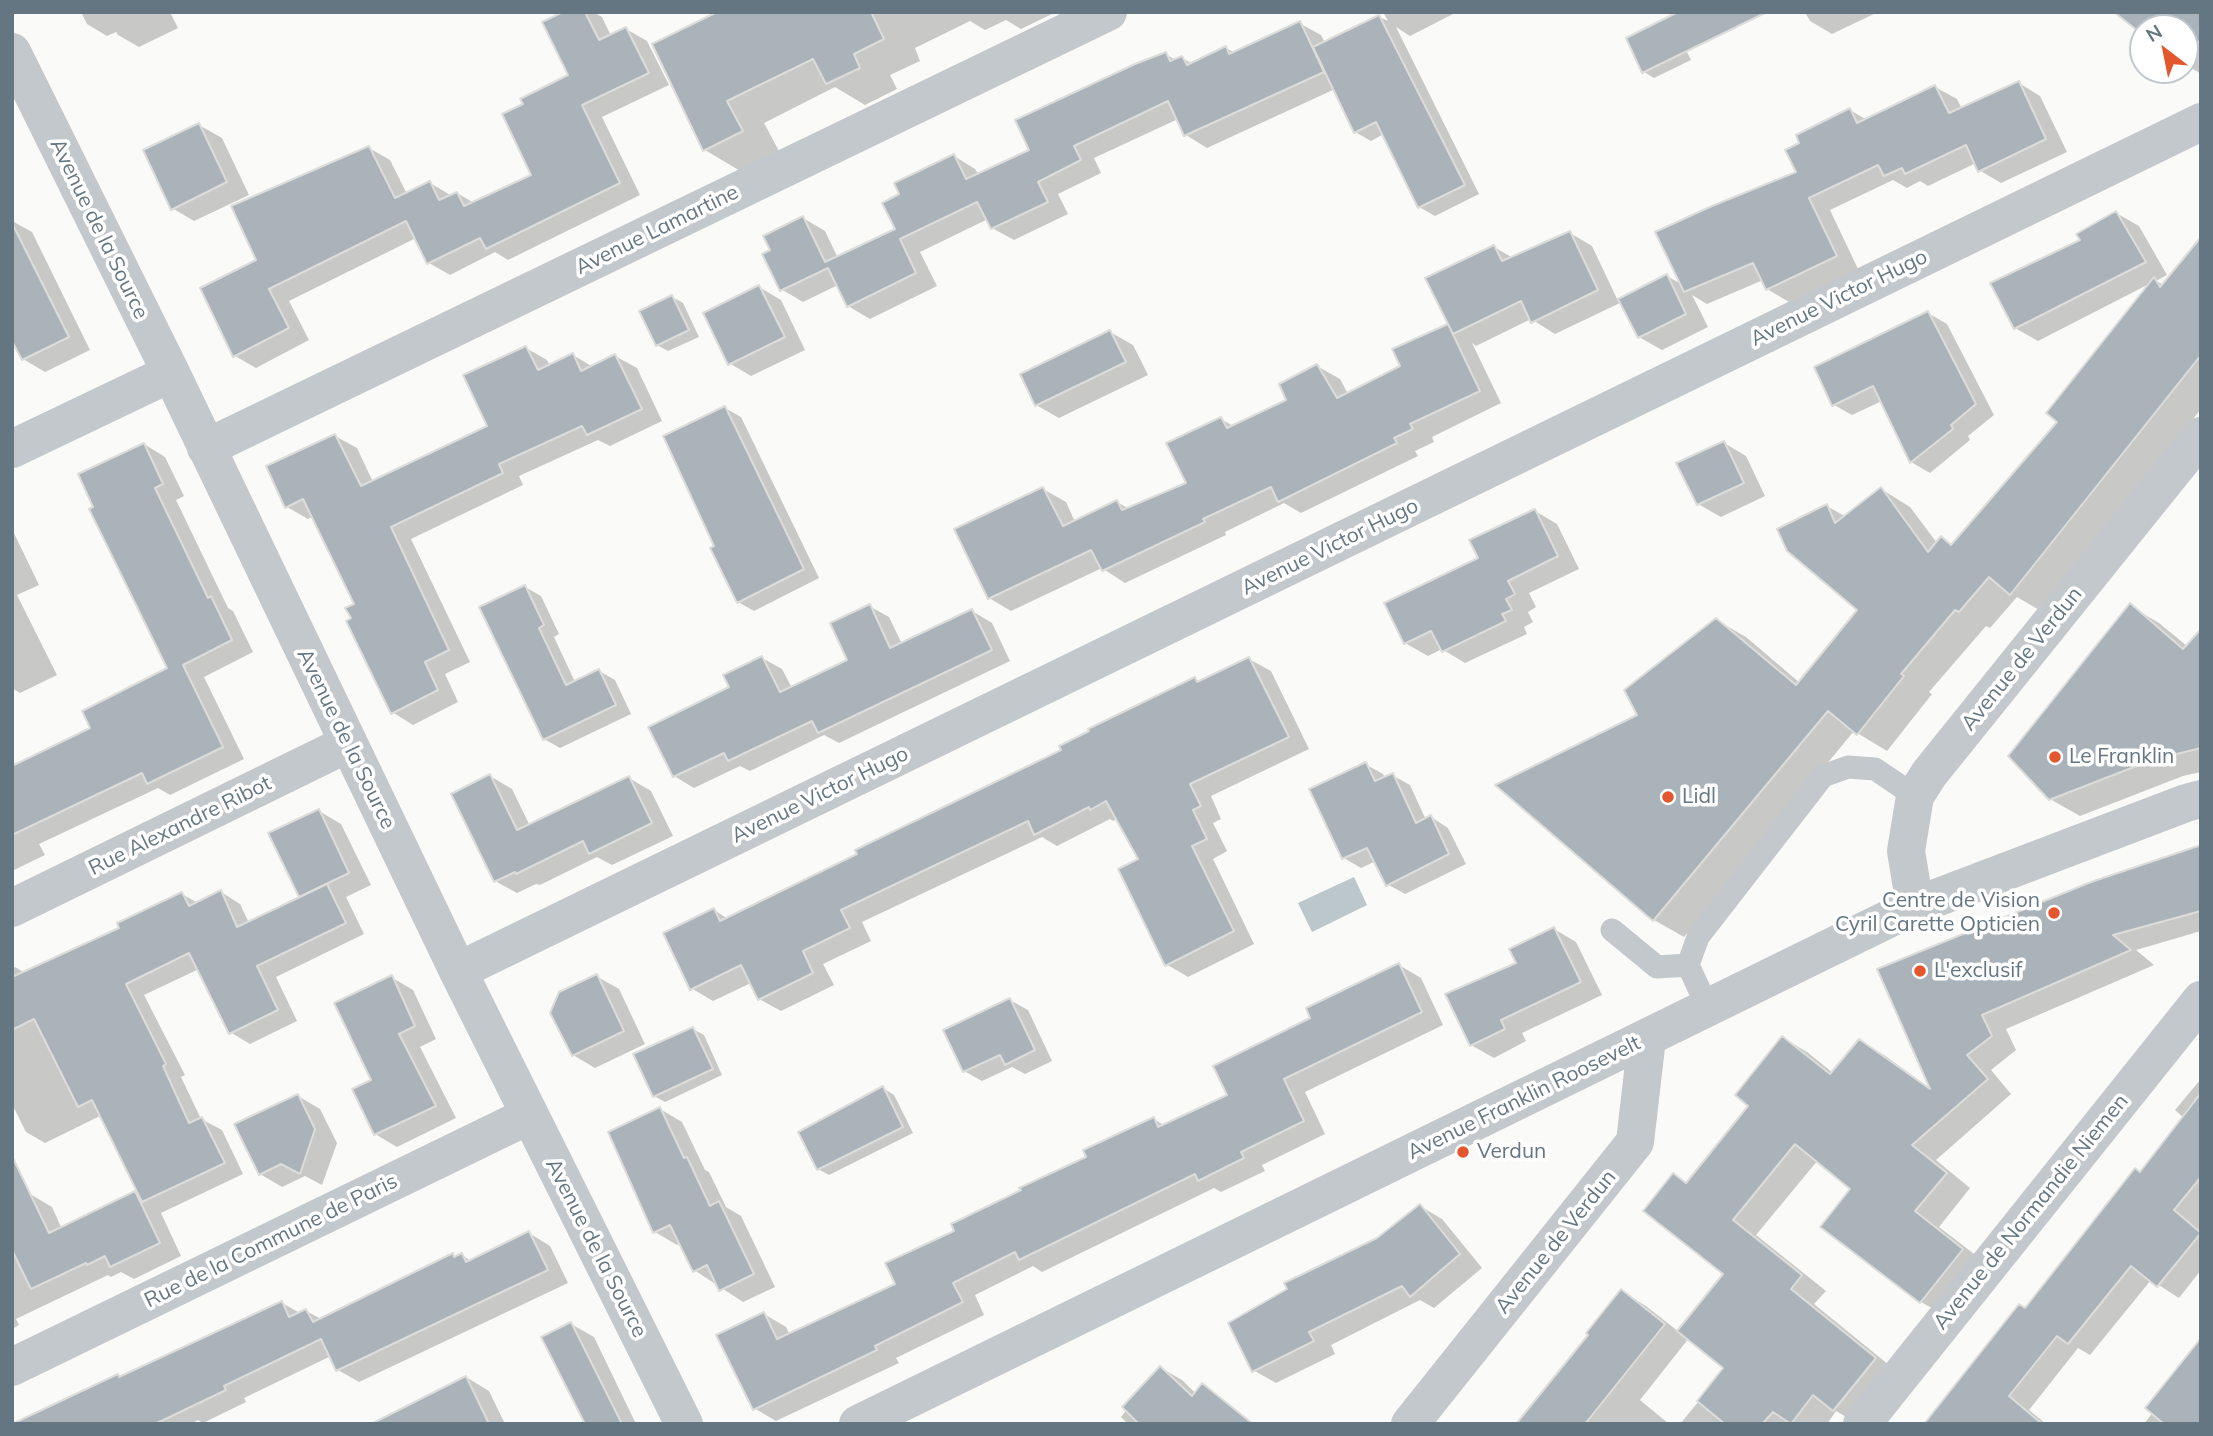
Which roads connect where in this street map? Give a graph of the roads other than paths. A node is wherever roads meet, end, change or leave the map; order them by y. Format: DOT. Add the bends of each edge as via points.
graph roads {
  1 [pos="1102,13"];
  2 [pos="12,52"];
  3 [pos="2201,122"];
  4 [pos="171,373"];
  5 [pos="2201,436"];
  6 [pos="206,448"];
  7 [pos="12,449"];
  8 [pos="347,744"];
  9 [pos="1915,796"];
  10 [pos="2201,799"];
  11 [pos="1915,906"];
  12 [pos="12,908"];
  13 [pos="1612,930"];
  14 [pos="1688,965"];
  15 [pos="458,971"];
  16 [pos="2201,1000"];
  17 [pos="1708,1008"];
  18 [pos="1647,1038"];
  19 [pos="530,1115"];
  20 [pos="12,1367"];
  21 [pos="684,1424"];
  22 [pos="858,1424"];
  23 [pos="1410,1424"];
  24 [pos="1862,1424"];
  1 -- 6 [label="street, Avenue Lamartine"];
  2 -- 4 [label="street, Avenue de la Source"];
  3 -- 15 [label="street, Avenue Victor Hugo"];
  4 -- 6 [label="street, Avenue de la Source"];
  4 -- 7 [label="street"];
  5 -- 9 [label="street, Avenue de Verdun"];
  6 -- 8 [label="street, Avenue de la Source"];
  8 -- 12 [label="street, Rue Alexandre Ribot"];
  8 -- 15 [label="street, Avenue de la Source"];
  9 -- 11 [label="street, Avenue de Verdun" via="1906,851"];
  9 -- 14 [label="lane" via="1875,769 1848,767 1823,776 1698,937"];
  10 -- 11 [label="street, Avenue Franklin Roosevelt"];
  11 -- 17 [label="street, Avenue Franklin Roosevelt"];
  13 -- 14 [label="lane" via="1657,967"];
  14 -- 17 [label="lane"];
  15 -- 19 [label="street, Avenue de la Source"];
  16 -- 24 [label="street, Avenue de Normandie Niemen"];
  17 -- 18 [label="street, Avenue Franklin Roosevelt"];
  18 -- 22 [label="street, Avenue Franklin Roosevelt"];
  18 -- 23 [label="street, Avenue de Verdun" via="1635,1142"];
  19 -- 20 [label="street, Rue de la Commune de Paris"];
  19 -- 21 [label="street, Avenue de la Source"];
}
